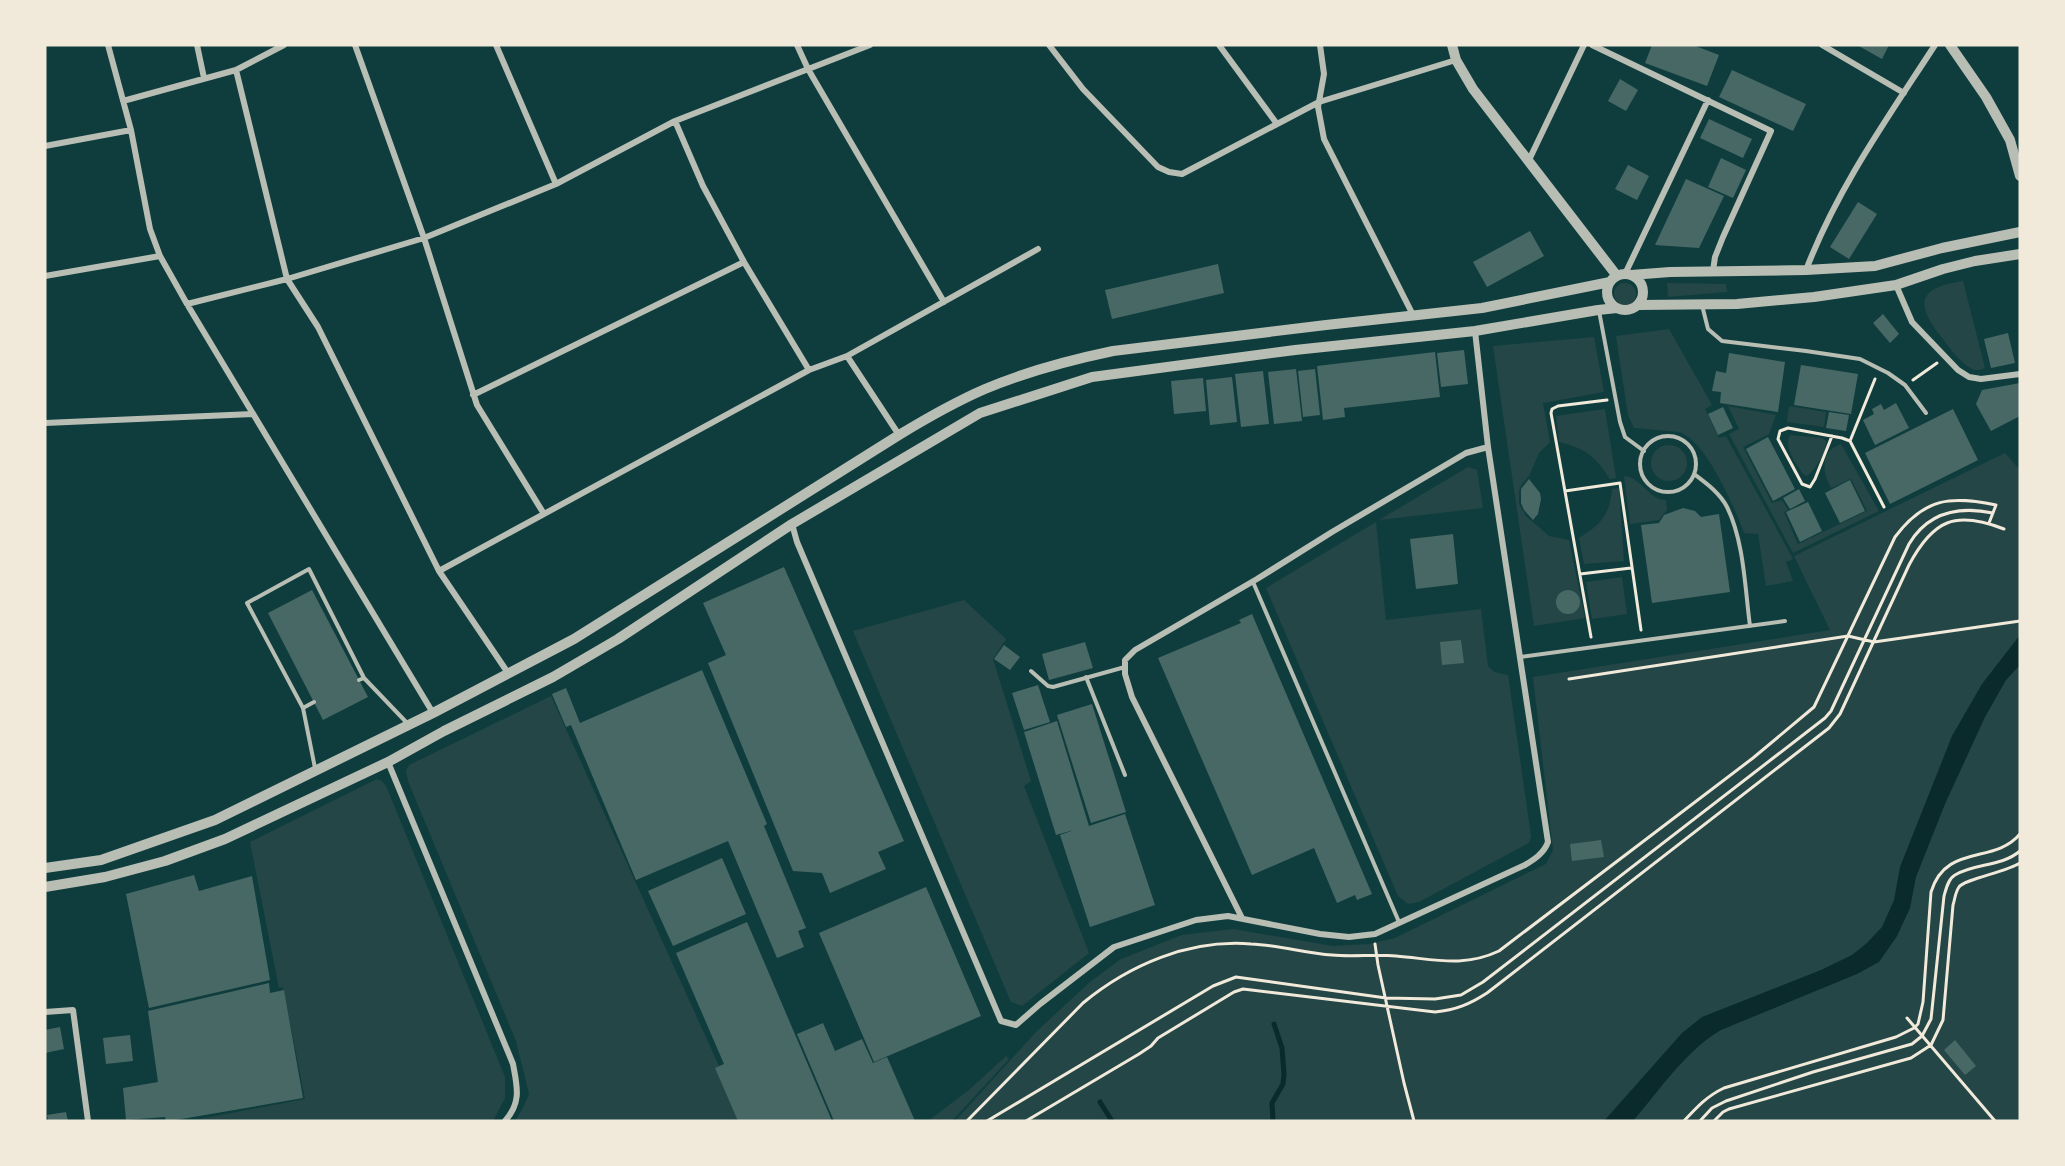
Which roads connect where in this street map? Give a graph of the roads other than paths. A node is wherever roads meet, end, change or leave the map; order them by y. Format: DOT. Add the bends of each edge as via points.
graph roads {
  1 [pos="108,45"];
  2 [pos="197,45"];
  3 [pos="282,45"];
  4 [pos="355,45"];
  5 [pos="496,45"];
  6 [pos="797,45"];
  7 [pos="870,45"];
  8 [pos="1049,45"];
  9 [pos="1219,45"];
  10 [pos="1320,45"];
  11 [pos="1452,45"];
  12 [pos="1584,45"];
  13 [pos="1592,45"];
  14 [pos="1822,45"];
  15 [pos="1935,45"];
  16 [pos="1950,45"];
  17 [pos="1456,60"];
  18 [pos="808,69"];
  19 [pos="236,70"];
  20 [pos="204,78"];
  21 [pos="1904,93"];
  22 [pos="1708,100"];
  23 [pos="123,101"];
  24 [pos="1319,102"];
  25 [pos="675,121"];
  26 [pos="1277,124"];
  27 [pos="131,130"];
  28 [pos="45,146"];
  29 [pos="1529,160"];
  30 [pos="2020,176"];
  31 [pos="556,184"];
  32 [pos="2020,232"];
  33 [pos="424,238"];
  34 [pos="1038,249"];
  35 [pos="2020,254"];
  36 [pos="160,256"];
  37 [pos="744,262"];
  38 [pos="1806,270"];
  39 [pos="1713,271"];
  40 [pos="45,276"];
  41 [pos="1621,277"];
  42 [pos="287,279"];
  43 [pos="1896,285"];
  44 [pos="944,302"];
  45 [pos="187,304"];
  46 [pos="1702,304"];
  47 [pos="1638,305"];
  48 [pos="1617,308"];
  49 [pos="1598,310"];
  50 [pos="1413,315"];
  51 [pos="1475,331"];
  52 [pos="847,356"];
  53 [pos="809,370"];
  54 [pos="2020,374"];
  55 [pos="473,395"];
  56 [pos="1926,413"];
  57 [pos="253,414"];
  58 [pos="45,423"];
  59 [pos="899,435"];
  60 [pos="1488,447"];
  61 [pos="1644,451"];
  62 [pos="1694,474"];
  63 [pos="544,514"];
  64 [pos="792,524"];
  65 [pos="439,571"];
  66 [pos="1253,582"];
  67 [pos="1785,621"];
  68 [pos="1750,626"];
  69 [pos="1519,657"];
  70 [pos="1125,667"];
  71 [pos="1030,671"];
  72 [pos="508,673"];
  73 [pos="1086,677"];
  74 [pos="314,702"];
  75 [pos="303,708"];
  76 [pos="433,713"];
  77 [pos="408,725"];
  78 [pos="444,731"];
  79 [pos="388,762"];
  80 [pos="315,771"];
  81 [pos="1125,776"];
  82 [pos="45,868"];
  83 [pos="45,887"];
  84 [pos="1242,918"];
  85 [pos="1399,922"];
  86 [pos="45,1012"];
  87 [pos="88,1121"];
  88 [pos="505,1121"];
  1 -- 23 [label="street"];
  2 -- 20 [label="street"];
  3 -- 19 [label="street"];
  4 -- 33 [label="street"];
  5 -- 31 [label="street"];
  6 -- 18 [label="street"];
  7 -- 18 [label="street"];
  8 -- 26 [label="street" via="1090,97 1158,167 1169,172 1182,174"];
  9 -- 26 [label="street"];
  10 -- 24 [label="street" via="1324,74"];
  11 -- 17 [label="street"];
  12 -- 29 [label="street"];
  13 -- 22 [label="street"];
  14 -- 21 [label="street"];
  15 -- 21 [label="street"];
  16 -- 30 [label="street" via="2010,140"];
  17 -- 24 [label="street"];
  17 -- 29 [label="street" via="1473,89"];
  18 -- 25 [label="street"];
  18 -- 44 [label="street"];
  19 -- 20 [label="street"];
  19 -- 42 [label="street"];
  20 -- 23 [label="street"];
  21 -- 38 [label="street" via="1874,135 1821,231"];
  22 -- 39 [label="street" via="1771,131 1723,237"];
  22 -- 41 [label="street"];
  23 -- 27 [label="street"];
  24 -- 26 [label="street"];
  24 -- 50 [label="street" via="1324,139"];
  25 -- 31 [label="street"];
  25 -- 37 [label="street" via="703,186"];
  27 -- 28 [label="street"];
  27 -- 36 [label="street" via="150,229"];
  29 -- 41 [label="street"];
  31 -- 33 [label="street"];
  32 -- 38 [label="street" via="1875,266"];
  33 -- 42 [label="street"];
  33 -- 55 [label="street"];
  34 -- 44 [label="street"];
  35 -- 43 [label="street" via="1943,269"];
  36 -- 40 [label="street"];
  36 -- 45 [label="street"];
  37 -- 53 [label="street"];
  37 -- 55 [label="street"];
  38 -- 39 [label="street"];
  39 -- 41 [label="street"];
  41 -- 47 [label="street" via="1639,281 1643,291"];
  41 -- 48 [label="street" via="1607,294"];
  41 -- 50 [label="street" via="1482,308"];
  42 -- 45 [label="street"];
  42 -- 65 [label="street" via="318,327"];
  43 -- 46 [label="street" via="1814,297"];
  43 -- 54 [label="street" via="1912,322 1958,370 1981,379"];
  44 -- 52 [label="street"];
  45 -- 57 [label="street"];
  46 -- 47 [label="street"];
  46 -- 56 [label="lane" via="1708,329 1722,341 1860,359 1905,385"];
  47 -- 48 [label="street" via="1628,310"];
  48 -- 49 [label="street"];
  49 -- 51 [label="street"];
  49 -- 61 [label="lane" via="1625,437"];
  50 -- 59 [label="street" via="1178,342 1079,358 985,389"];
  51 -- 60 [label="street"];
  51 -- 64 [label="street" via="1092,377 980,413"];
  52 -- 53 [label="street"];
  52 -- 59 [label="street"];
  53 -- 63 [label="street"];
  55 -- 63 [label="street"];
  57 -- 58 [label="street"];
  57 -- 76 [label="street"];
  59 -- 72 [label="street" via="574,639"];
  60 -- 66 [label="street" via="1466,453"];
  60 -- 69 [label="street"];
  61 -- 62 [label="lane" via="1663,436 1681,439 1693,452"];
  61 -- 62 [label="lane" via="1641,472 1651,487 1678,490"];
  62 -- 68 [label="lane" via="1719,496 1731,518 1740,551"];
  63 -- 65 [label="street"];
  64 -- 78 [label="street" via="618,639 553,677"];
  64 -- 84 [label="street" via="1001,1021 1016,1025 1114,947 1196,920"];
  65 -- 72 [label="street"];
  66 -- 70 [label="street" via="1135,650 1125,660"];
  66 -- 85 [label="lane"];
  67 -- 68 [label="lane"];
  68 -- 69 [label="lane"];
  69 -- 85 [label="street" via="1548,842 1545,849 1525,865"];
  70 -- 73 [label="lane"];
  70 -- 84 [label="street" via="1132,697"];
  71 -- 73 [label="lane" via="1053,687"];
  72 -- 76 [label="street"];
  73 -- 81 [label="lane"];
  74 -- 75 [label="lane"];
  75 -- 77 [label="lane" via="247,603 309,569 361,679"];
  75 -- 80 [label="lane"];
  76 -- 77 [label="street"];
  76 -- 78 [label="street"];
  77 -- 80 [label="street"];
  78 -- 79 [label="street"];
  79 -- 83 [label="street" via="215,843 105,877"];
  79 -- 88 [label="street" via="513,1064 519,1094"];
  80 -- 82 [label="street" via="214,820 149,844 101,860"];
  84 -- 85 [label="street" via="1349,937 1375,934"];
  86 -- 87 [label="street" via="73,1010"];
}
